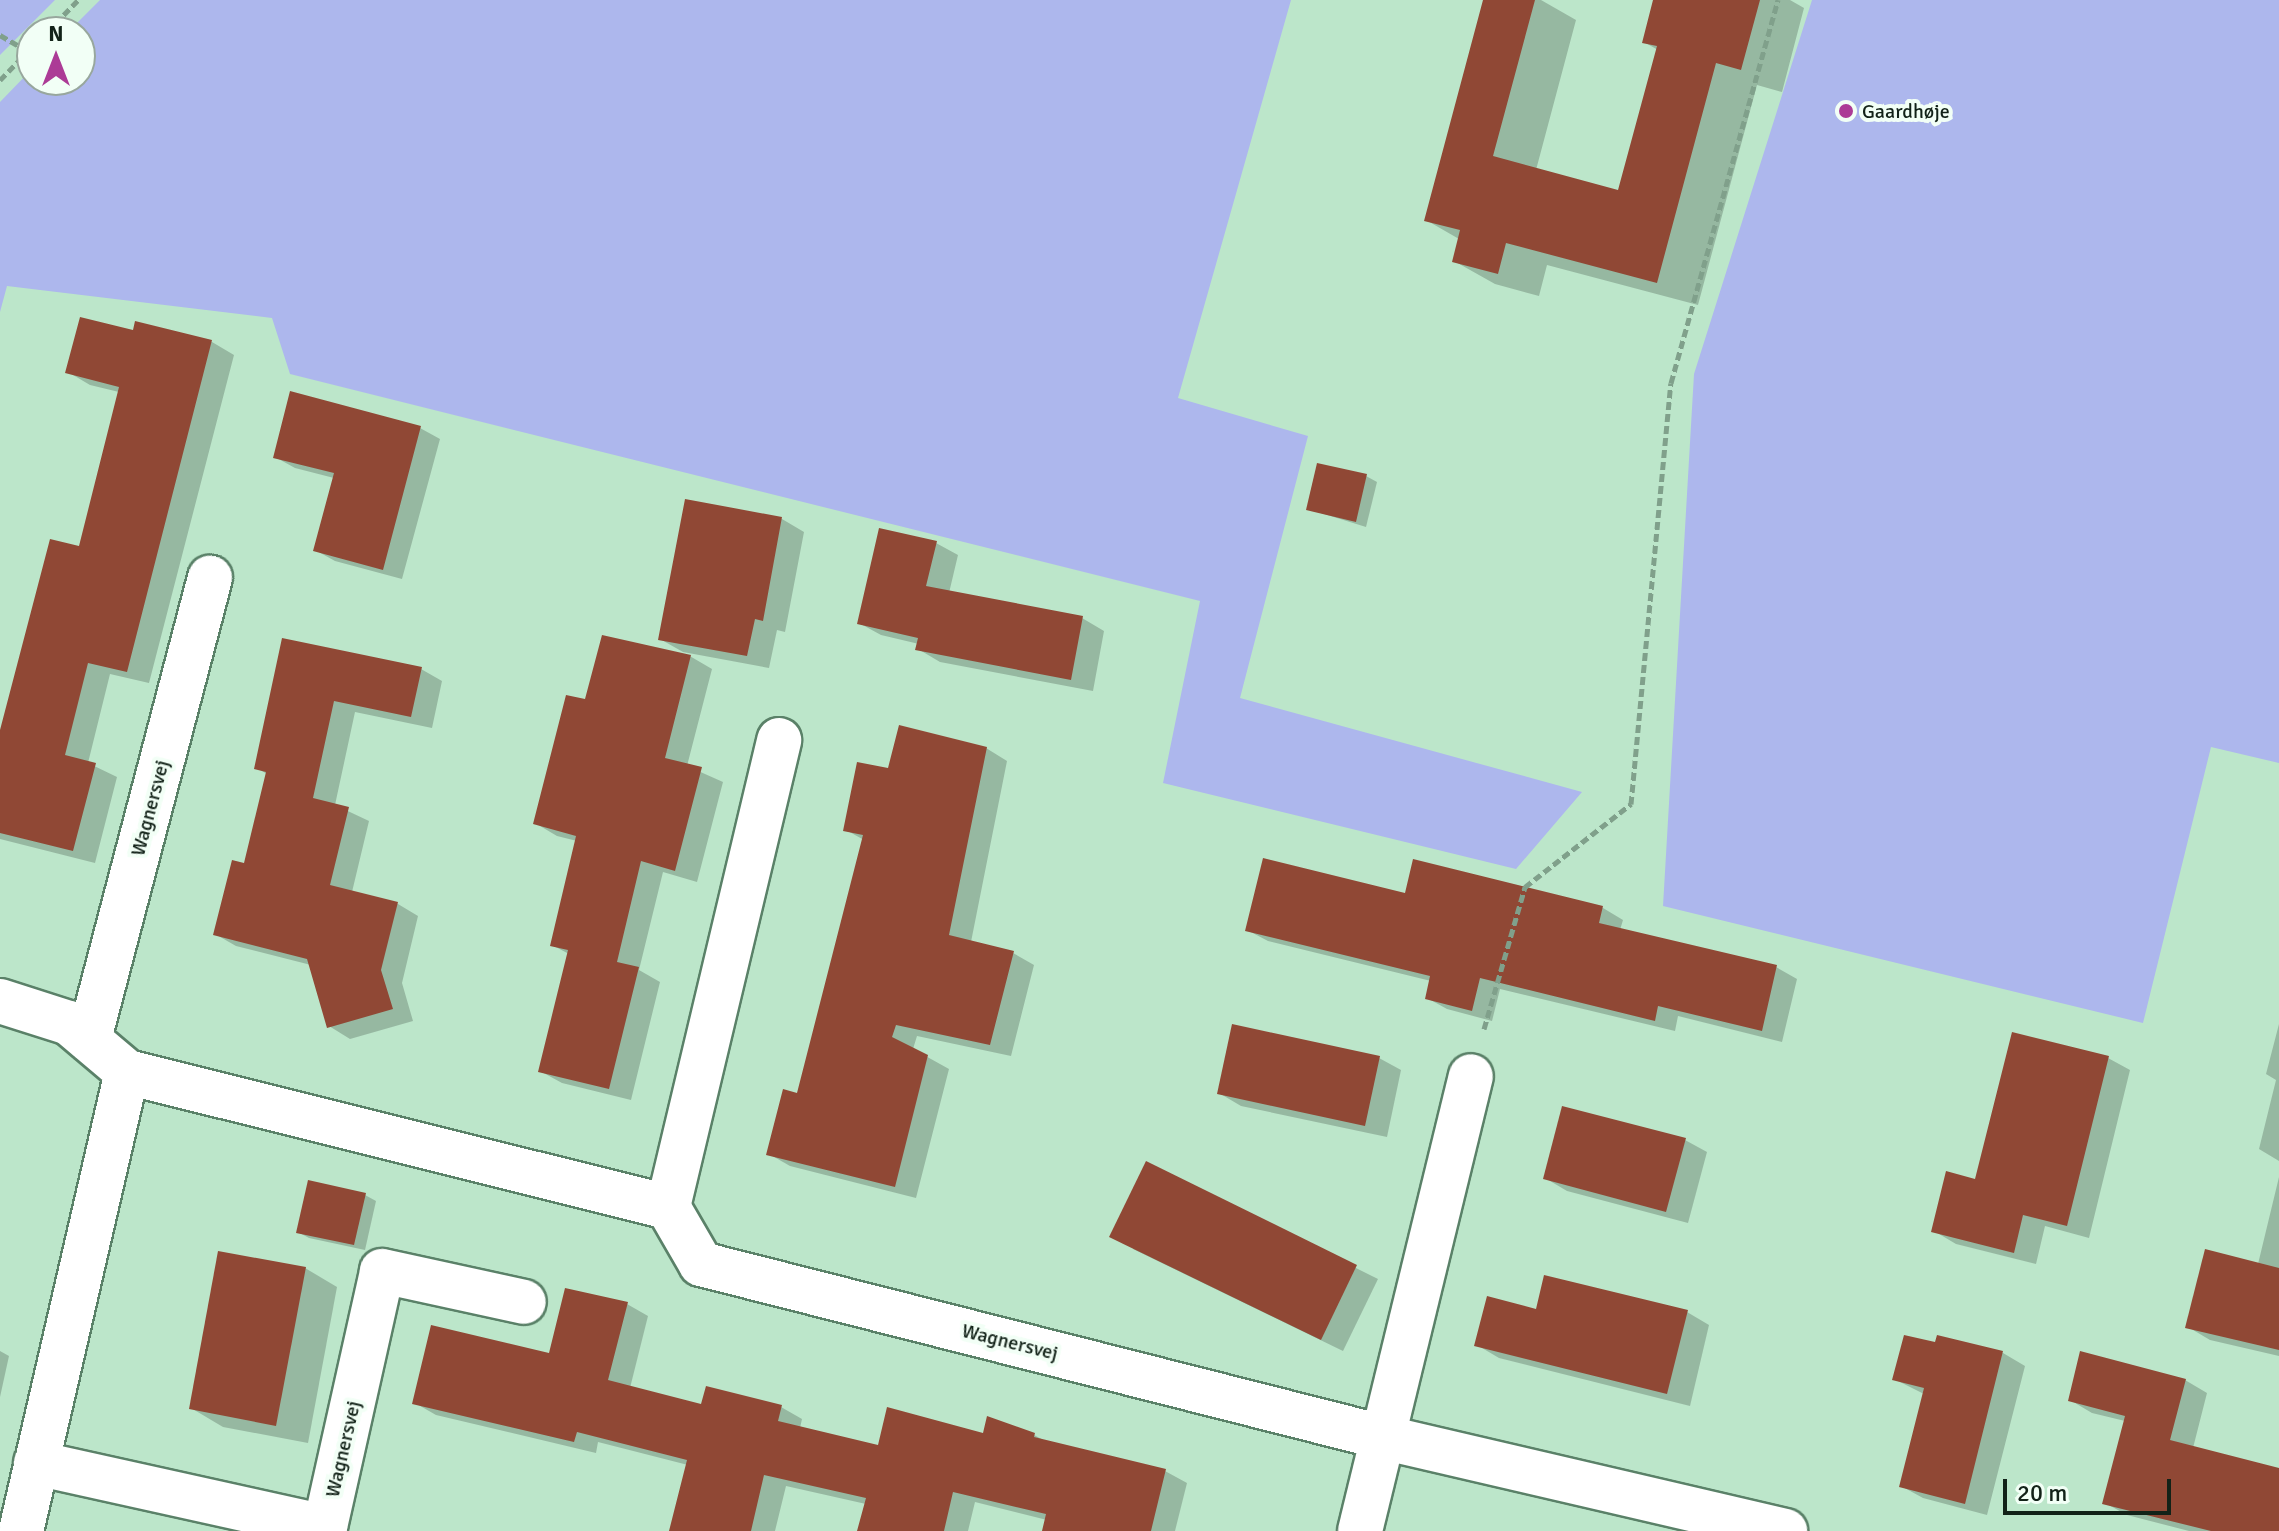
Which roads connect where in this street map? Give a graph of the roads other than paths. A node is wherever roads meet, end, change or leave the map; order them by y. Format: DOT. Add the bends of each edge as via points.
graph roads {
  1 [pos="210,578"];
  2 [pos="779,740"];
  3 [pos="0,1001"];
  4 [pos="79,1031"];
  5 [pos="127,1072"];
  6 [pos="1471,1076"];
  7 [pos="668,1207"];
  8 [pos="524,1302"];
  9 [pos="1382,1437"];
  10 [pos="36,1463"];
  11 [pos="21,1531"];
  12 [pos="1360,1531"];
  13 [pos="1785,1531"];
  1 -- 4 [label="street, Wagnersvej"];
  2 -- 7 [label="street"];
  3 -- 4 [label="street"];
  4 -- 5 [label="street"];
  5 -- 7 [label="street"];
  5 -- 10 [label="street"];
  6 -- 9 [label="street"];
  7 -- 9 [label="street, Wagnersvej" via="701,1264"];
  8 -- 10 [label="street, Wagnersvej" via="382,1271 325,1527"];
  9 -- 12 [label="street"];
  9 -- 13 [label="street, Wagnersvej"];
  10 -- 11 [label="street"];
}
